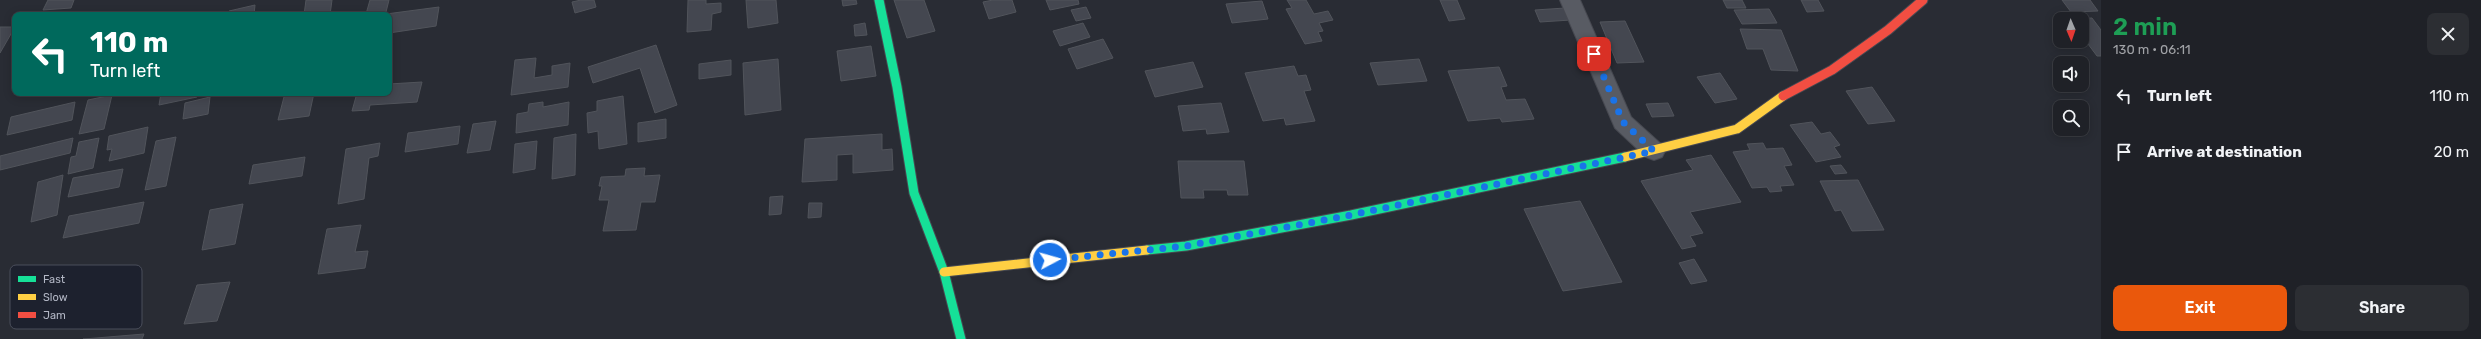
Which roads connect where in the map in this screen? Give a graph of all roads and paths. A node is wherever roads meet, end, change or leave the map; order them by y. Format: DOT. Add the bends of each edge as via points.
graph roads {
  1 [pos="879,0"];
  2 [pos="1570,0"];
  3 [pos="1922,0"];
  4 [pos="1654,151"];
  5 [pos="944,272"];
  6 [pos="961,339"];
  1 -- 5 [label="street" via="897,87 914,193"];
  2 -- 4 [label="street" via="1623,122"];
  3 -- 4 [label="street" via="1888,30 1832,70 1780,97 1737,129"];
  4 -- 5 [label="street" via="1351,215 1186,246"];
  5 -- 6 [label="street"];
}
